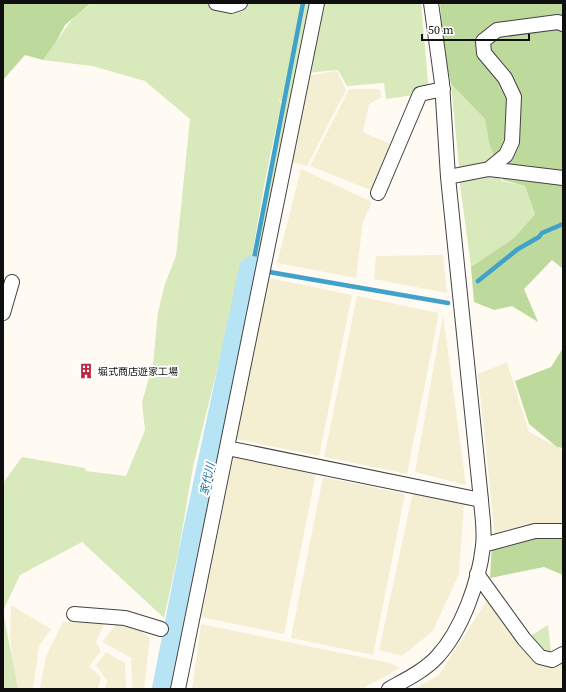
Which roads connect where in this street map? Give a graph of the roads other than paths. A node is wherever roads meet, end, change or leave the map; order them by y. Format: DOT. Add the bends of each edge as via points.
graph roads {
  1 [pos="216,3"];
  2 [pos="240,3"];
  3 [pos="316,3"];
  4 [pos="431,3"];
  5 [pos="563,24"];
  6 [pos="442,89"];
  7 [pos="489,169"];
  8 [pos="448,176"];
  9 [pos="563,178"];
  10 [pos="378,193"];
  11 [pos="12,282"];
  12 [pos="3,313"];
  13 [pos="227,448"];
  14 [pos="481,500"];
  15 [pos="563,531"];
  16 [pos="483,545"];
  17 [pos="477,574"];
  18 [pos="74,614"];
  19 [pos="161,629"];
  20 [pos="563,654"];
  21 [pos="178,689"];
  22 [pos="389,689"];
  1 -- 2 [label="street" via="230,6"];
  3 -- 13 [label="street"];
  4 -- 6 [label="street"];
  5 -- 7 [label="street" via="558,22 497,30 483,41 484,53 505,78 514,97 512,142 506,155"];
  6 -- 8 [label="street"];
  6 -- 10 [label="street" via="420,94"];
  7 -- 8 [label="street"];
  7 -- 9 [label="street"];
  8 -- 14 [label="street"];
  11 -- 12 [label="street"];
  13 -- 14 [label="street"];
  13 -- 21 [label="street"];
  14 -- 16 [label="street"];
  15 -- 16 [label="street" via="535,531"];
  16 -- 17 [label="street"];
  17 -- 20 [label="street" via="524,640 540,657 552,660"];
  17 -- 22 [label="street" via="466,610 453,636 437,658 412,677"];
  18 -- 19 [label="street" via="126,618"];
}
